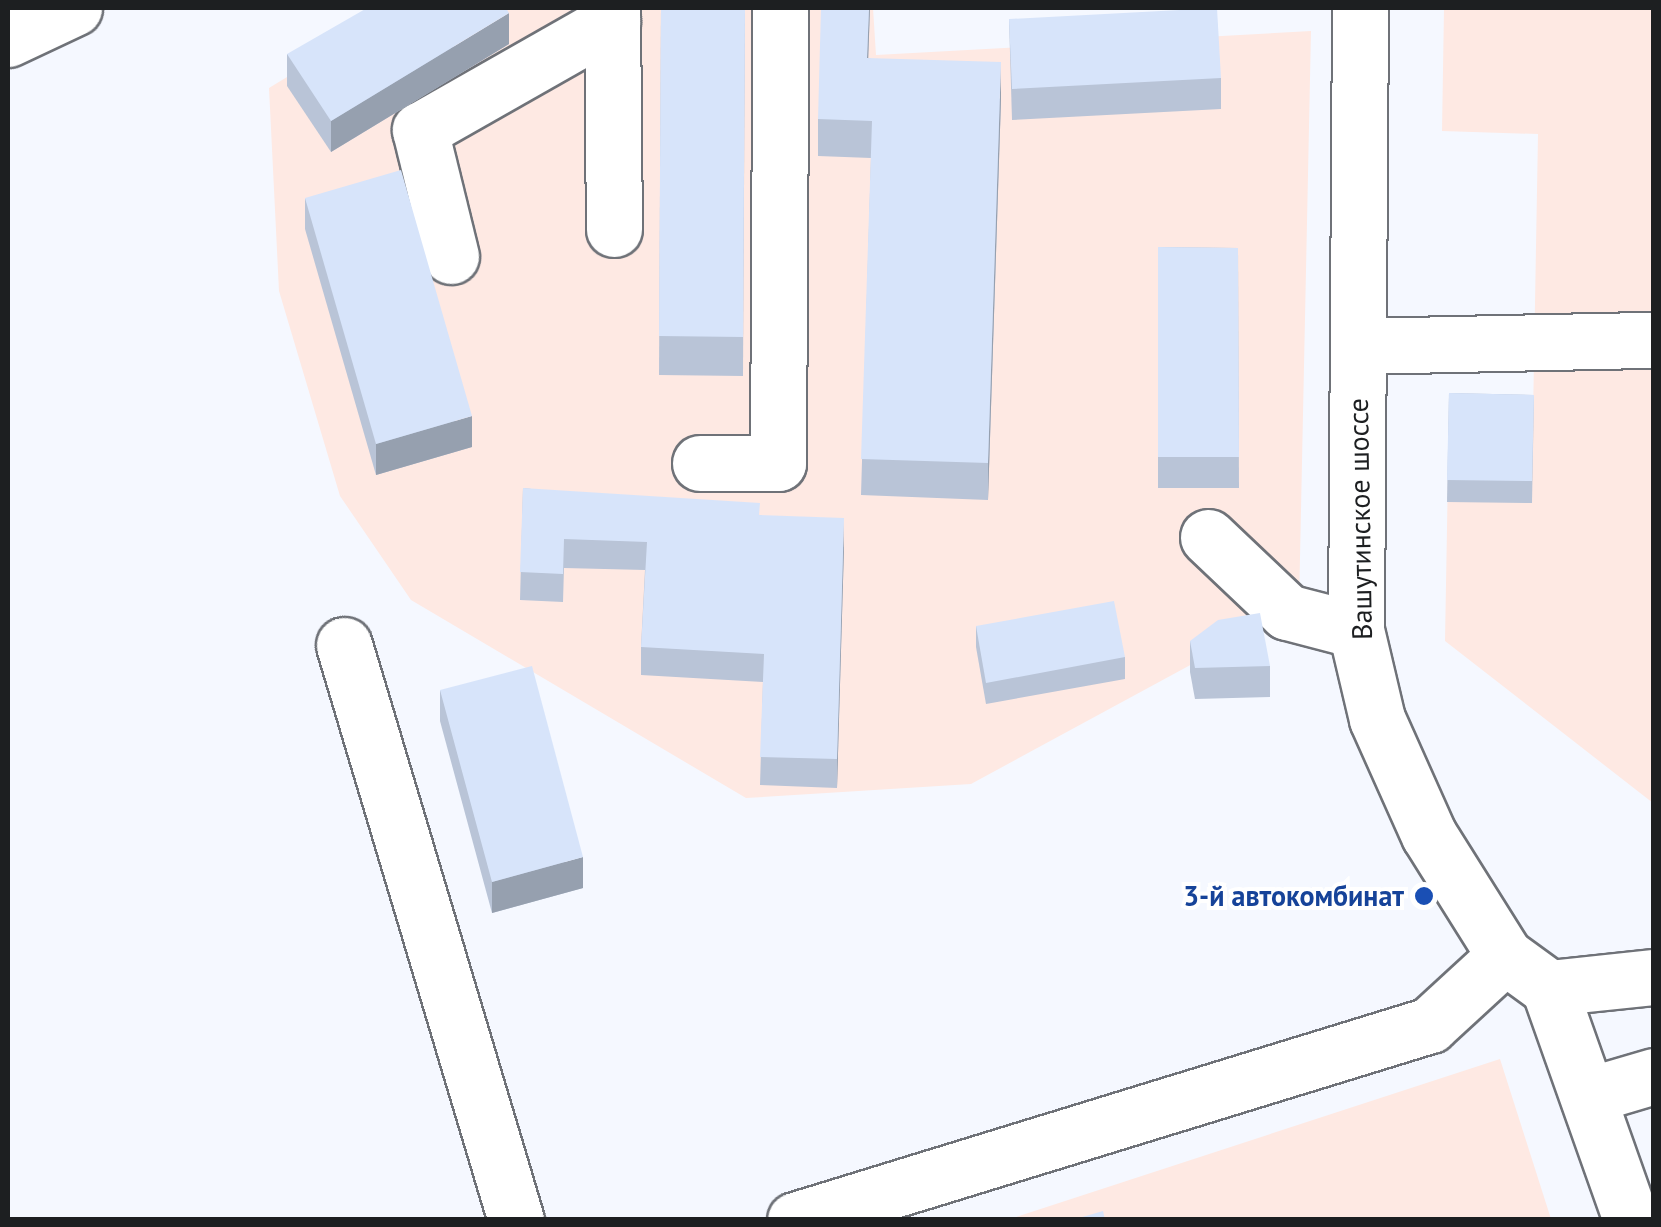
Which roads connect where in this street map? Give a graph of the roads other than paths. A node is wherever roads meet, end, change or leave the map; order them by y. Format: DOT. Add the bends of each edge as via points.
graph roads {
  1 [pos="74,8"];
  2 [pos="780,8"];
  3 [pos="1360,8"];
  4 [pos="612,14"];
  5 [pos="8,39"];
  6 [pos="614,229"];
  7 [pos="451,256"];
  8 [pos="1654,340"];
  9 [pos="1358,346"];
  10 [pos="700,463"];
  11 [pos="1208,537"];
  12 [pos="1356,630"];
  13 [pos="344,646"];
  14 [pos="1506,956"];
  15 [pos="1654,977"];
  16 [pos="1549,988"];
  17 [pos="1654,1076"];
  18 [pos="1594,1094"];
  19 [pos="516,1220"];
  20 [pos="795,1220"];
  21 [pos="1631,1220"];
  1 -- 5 [label="street"];
  2 -- 10 [label="street" via="778,464"];
  3 -- 9 [label="street, Вашутинское шоссе"];
  4 -- 6 [label="street"];
  4 -- 7 [label="street" via="420,130"];
  8 -- 9 [label="street"];
  9 -- 12 [label="street, Вашутинское шоссе"];
  11 -- 12 [label="street" via="1287,612"];
  12 -- 14 [label="street, Вашутинское шоссе" via="1400,772 1454,882"];
  13 -- 19 [label="street"];
  14 -- 16 [label="street, Вашутинское шоссе"];
  14 -- 20 [label="street" via="1430,1025"];
  15 -- 16 [label="street"];
  16 -- 18 [label="street"];
  17 -- 18 [label="street"];
  18 -- 21 [label="street"];
}
